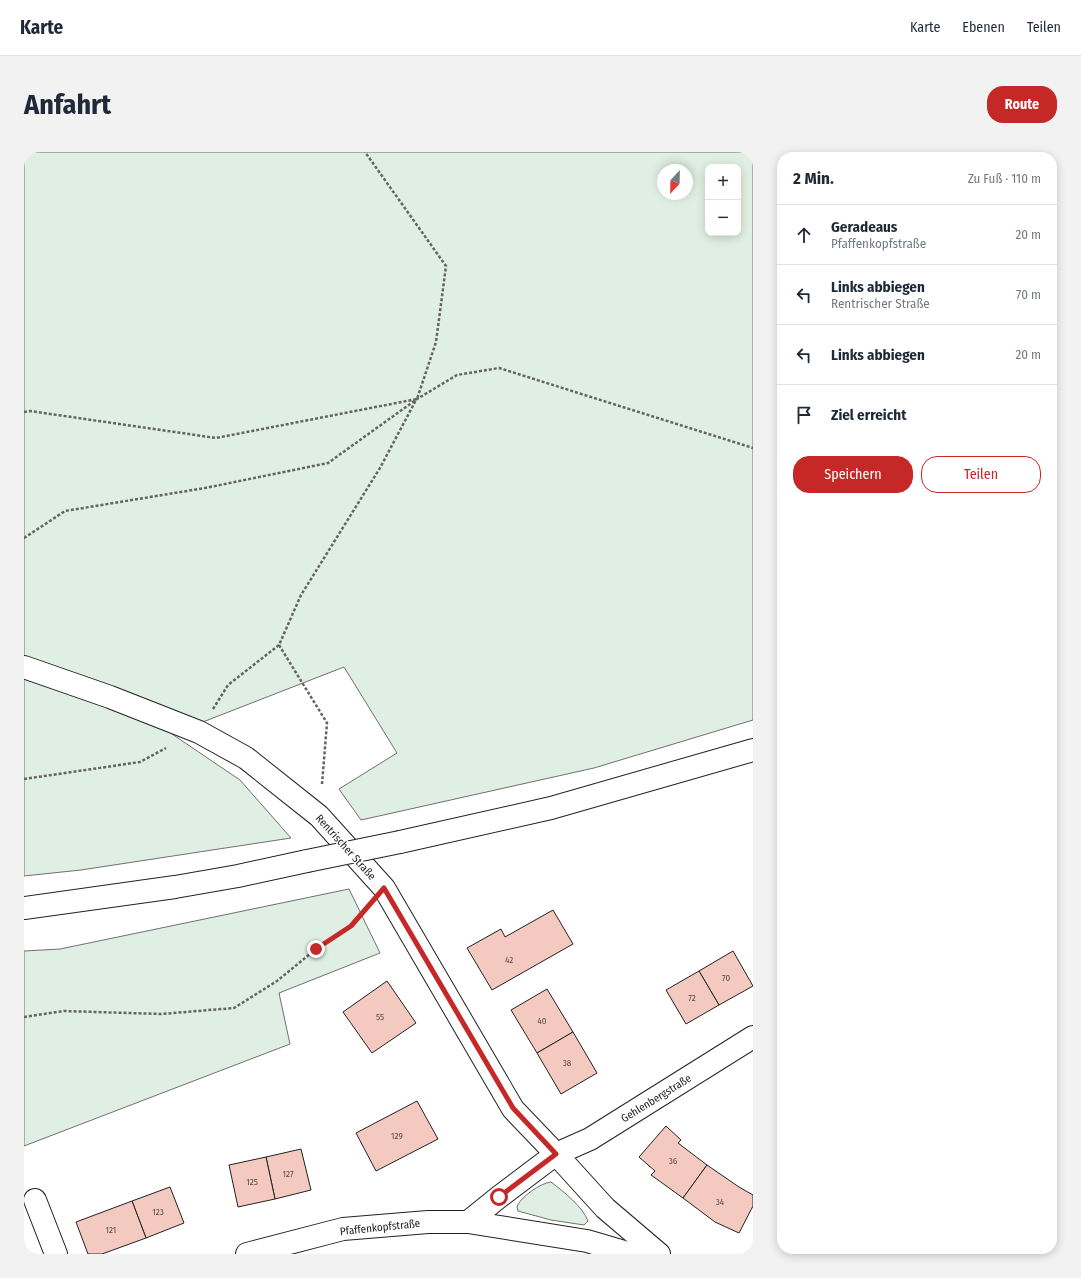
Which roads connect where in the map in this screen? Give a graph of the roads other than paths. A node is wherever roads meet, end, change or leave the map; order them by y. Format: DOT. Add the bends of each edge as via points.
graph roads {
  1 [pos="24,667"];
  2 [pos="753,750"];
  3 [pos="24,908"];
  4 [pos="753,1037"];
  5 [pos="556,1154"];
  6 [pos="35,1200"];
  7 [pos="468,1222"];
  8 [pos="294,1248"];
  9 [pos="56,1254"];
  10 [pos="247,1254"];
  11 [pos="631,1254"];
  12 [pos="659,1254"];
  1 -- 5 [label="main road, Rentrischer Straße" via="199,732 246,758 319,816 384,888 513,1108"];
  2 -- 3 [label="main road, bridge" via="551,808 400,842 238,876"];
  4 -- 5 [label="main road, Gehlenbergstraße" via="590,1139"];
  5 -- 7 [label="main road"];
  5 -- 12 [label="main road, Rentrischer Straße" via="605,1208"];
  6 -- 9 [label="main road"];
  7 -- 8 [label="main road, Pfaffenkopfstraße" via="428,1222 343,1229"];
  7 -- 11 [label="main road, Pfaffenkopfstraße" via="587,1241"];
  8 -- 10 [label="main road, Pfaffenkopfstraße"];
}
